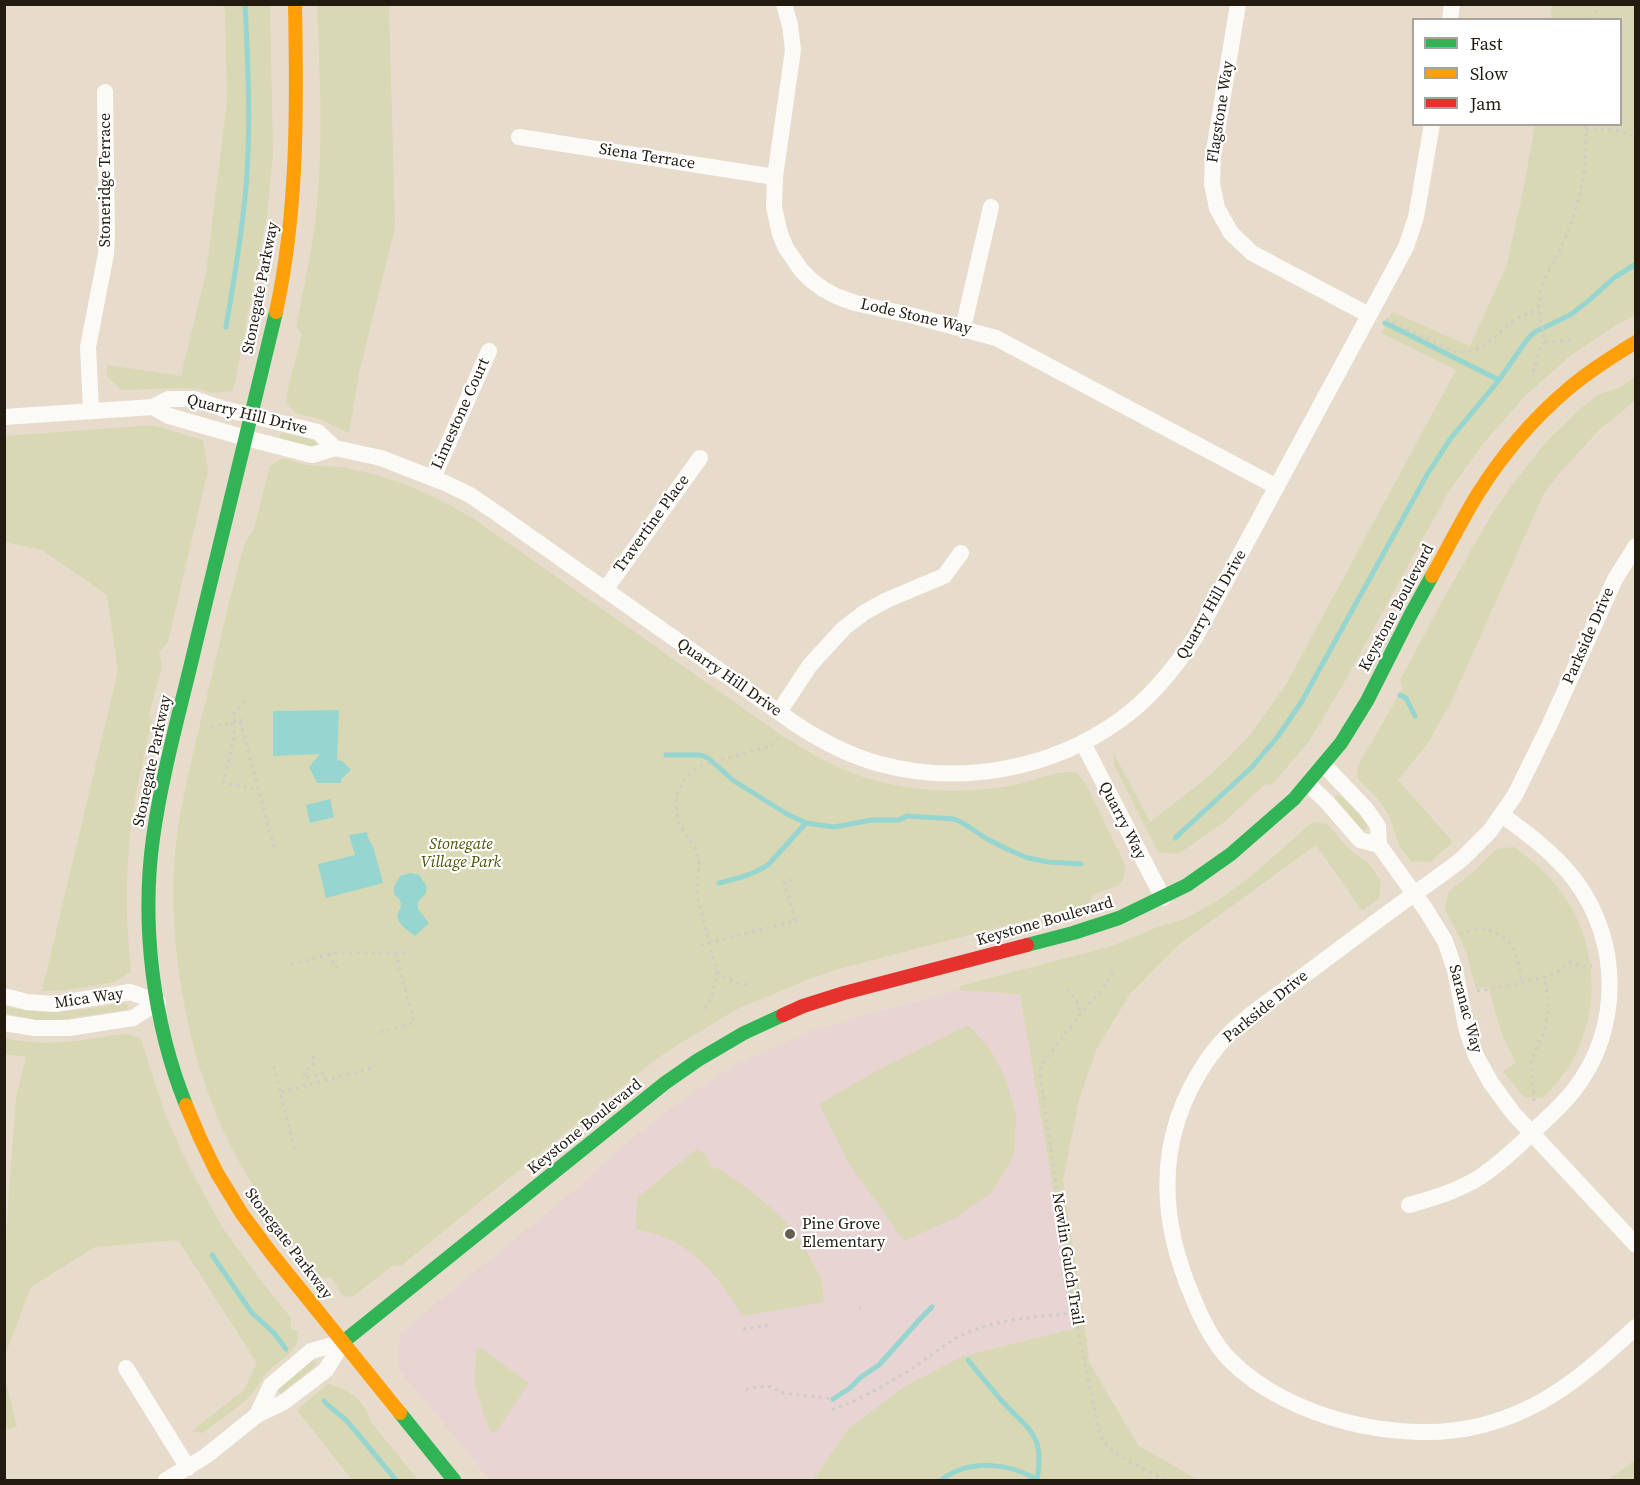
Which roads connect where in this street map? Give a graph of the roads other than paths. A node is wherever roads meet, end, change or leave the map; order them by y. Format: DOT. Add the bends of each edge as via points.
graph roads {
  1 [pos="295,4"];
  2 [pos="784,4"];
  3 [pos="1238,4"];
  4 [pos="105,92"];
  5 [pos="1432,126"];
  6 [pos="519,137"];
  7 [pos="775,177"];
  8 [pos="991,207"];
  9 [pos="1378,317"];
  10 [pos="963,328"];
  11 [pos="1635,342"];
  12 [pos="489,351"];
  13 [pos="153,407"];
  14 [pos="91,411"];
  15 [pos="252,415"];
  16 [pos="4,417"];
  17 [pos="246,438"];
  18 [pos="335,448"];
  19 [pos="700,458"];
  20 [pos="433,478"];
  21 [pos="1277,487"];
  22 [pos="1635,546"];
  23 [pos="961,553"];
  24 [pos="605,590"];
  25 [pos="779,712"];
  26 [pos="1083,743"];
  27 [pos="1324,765"];
  28 [pos="1308,784"];
  29 [pos="1502,815"];
  30 [pos="1379,845"];
  31 [pos="1415,894"];
  32 [pos="1163,898"];
  33 [pos="4,996"];
  34 [pos="158,1002"];
  35 [pos="4,1023"];
  36 [pos="1532,1133"];
  37 [pos="1408,1205"];
  38 [pos="1635,1245"];
  39 [pos="1635,1327"];
  40 [pos="343,1342"];
  41 [pos="126,1368"];
  42 [pos="257,1415"];
  43 [pos="188,1468"];
  44 [pos="166,1480"];
  45 [pos="453,1480"];
  1 -- 15 [label="street, Stonegate Parkway" via="297,144 291,224 279,298"];
  2 -- 7 [label="street, Lode Stone Way" via="793,50"];
  3 -- 9 [label="street, Flagstone Way" via="1213,157 1212,184 1217,208 1231,232 1252,253"];
  4 -- 14 [label="street, Stoneridge Terrace" via="107,236 88,347"];
  5 -- 9 [label="street, Quarry Hill Drive" via="1411,233"];
  6 -- 7 [label="street, Siena Terrace"];
  7 -- 10 [label="street, Lode Stone Way" via="774,207 780,234 793,259 811,280 855,303"];
  8 -- 10 [label="street"];
  9 -- 21 [label="street, Quarry Hill Drive"];
  10 -- 21 [label="street, Lode Stone Way" via="1013,345"];
  11 -- 27 [label="street, Keystone Boulevard" via="1586,374 1556,400 1493,471 1411,614 1367,701"];
  12 -- 20 [label="street, Limestone Court"];
  13 -- 14 [label="street, Quarry Hill Drive"];
  13 -- 15 [label="street, Quarry Hill Drive" via="168,399 194,399"];
  13 -- 17 [label="street, Quarry Hill Drive" via="169,416"];
  14 -- 16 [label="street, Quarry Hill Drive"];
  15 -- 17 [label="street, Stonegate Parkway"];
  15 -- 18 [label="street, Quarry Hill Drive" via="318,432"];
  17 -- 18 [label="street, Quarry Hill Drive" via="312,455"];
  17 -- 34 [label="street, Stonegate Parkway" via="158,803 149,893 152,967"];
  18 -- 20 [label="street, Quarry Hill Drive" via="381,458"];
  19 -- 24 [label="street, Travertine Place"];
  20 -- 24 [label="street, Quarry Hill Drive" via="470,495"];
  21 -- 26 [label="street, Quarry Hill Drive" via="1176,666 1120,721"];
  22 -- 29 [label="street, Parkside Drive" via="1615,579 1530,766"];
  23 -- 25 [label="street" via="944,576 887,600 844,628 810,665"];
  24 -- 25 [label="street, Quarry Hill Drive"];
  25 -- 26 [label="street, Quarry Hill Drive" via="840,749 914,771 998,770 1047,758"];
  26 -- 32 [label="street, Quarry Way"];
  27 -- 28 [label="street, Keystone Boulevard"];
  27 -- 30 [label="street, Saranac Way" via="1378,826"];
  28 -- 30 [label="street, Saranac Way" via="1360,840"];
  28 -- 32 [label="street, Keystone Boulevard" via="1231,854"];
  29 -- 31 [label="street, Parkside Drive" via="1463,858"];
  29 -- 36 [label="street" via="1563,865 1583,891 1609,955 1610,1002 1598,1048 1574,1090"];
  30 -- 31 [label="street, Saranac Way"];
  31 -- 36 [label="street, Saranac Way" via="1445,941 1476,1056 1501,1097"];
  31 -- 39 [label="street, Parkside Drive" via="1238,1026 1210,1057 1191,1088 1169,1158 1167,1205 1179,1262 1205,1324 1240,1370 1298,1406 1363,1425 1418,1432 1483,1425 1533,1406 1583,1375"];
  32 -- 40 [label="street, Keystone Boulevard" via="1096,926 803,1006 744,1033 665,1083"];
  33 -- 34 [label="street, Mica Way" via="55,1004 130,992"];
  34 -- 35 [label="street, Mica Way" via="133,1018 69,1028"];
  34 -- 40 [label="street, Stonegate Parkway" via="177,1077 217,1173 249,1225"];
  36 -- 37 [label="street" via="1481,1176 1442,1196"];
  36 -- 38 [label="street, Saranac Way"];
  40 -- 42 [label="street" via="326,1370 284,1402"];
  40 -- 42 [label="street" via="311,1351 271,1385"];
  40 -- 45 [label="street, Stonegate Parkway"];
  41 -- 43 [label="street"];
  42 -- 43 [label="street"];
  43 -- 44 [label="street"];
}
